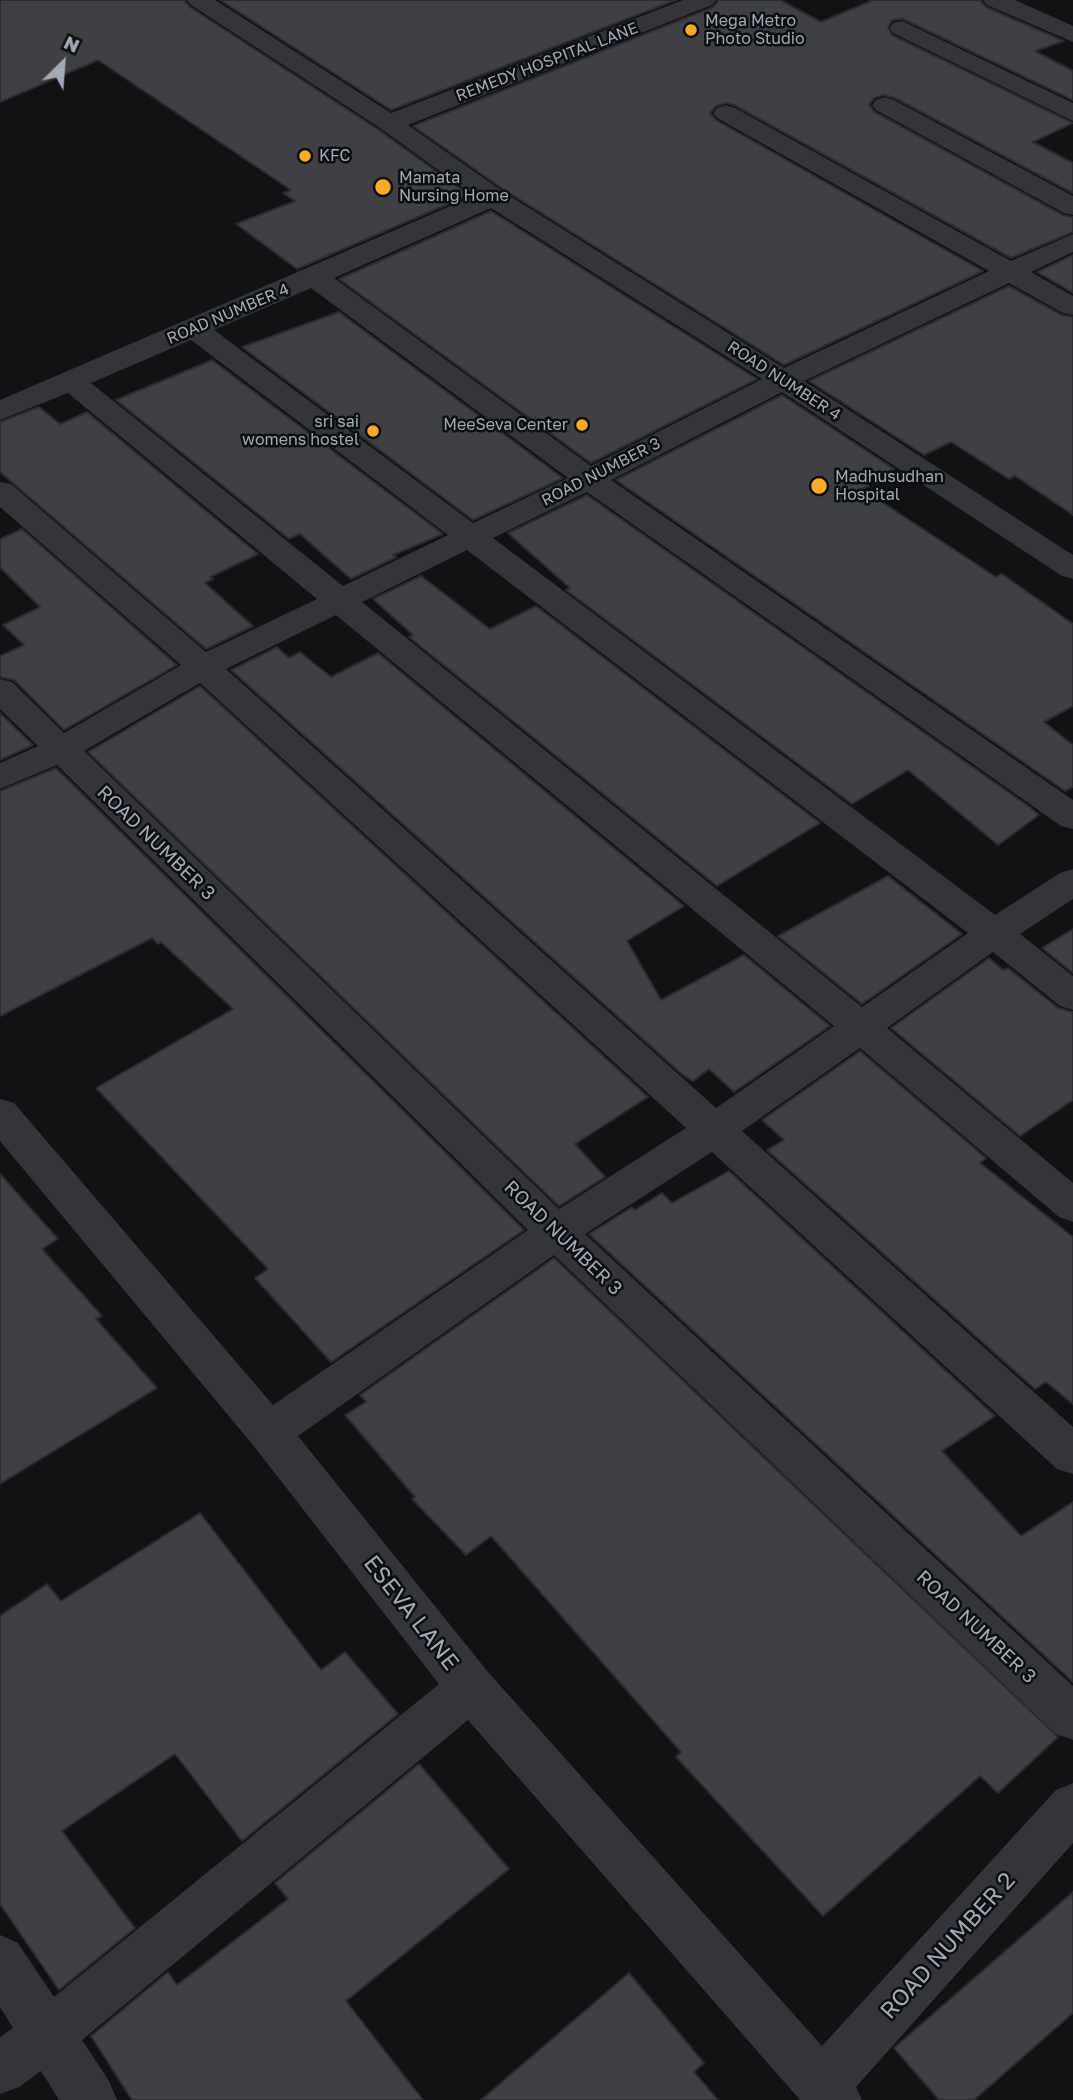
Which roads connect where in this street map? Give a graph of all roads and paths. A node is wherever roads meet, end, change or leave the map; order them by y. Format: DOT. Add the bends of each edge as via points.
graph roads {
  1 [pos="199,0"];
  2 [pos="704,0"];
  3 [pos="995,0"];
  4 [pos="902,28"];
  5 [pos="1073,35"];
  6 [pos="885,105"];
  7 [pos="726,113"];
  8 [pos="1073,113"];
  9 [pos="388,123"];
  10 [pos="494,197"];
  11 [pos="1073,207"];
  12 [pos="1073,242"];
  13 [pos="1011,272"];
  14 [pos="314,277"];
  15 [pos="1073,307"];
  16 [pos="194,328"];
  17 [pos="783,380"];
  18 [pos="71,381"];
  19 [pos="0,411"];
  20 [pos="589,479"];
  21 [pos="0,491"];
  22 [pos="471,536"];
  23 [pos="1073,569"];
  24 [pos="338,601"];
  25 [pos="202,667"];
  26 [pos="0,690"];
  27 [pos="60,750"];
  28 [pos="0,777"];
  29 [pos="1073,817"];
  30 [pos="1073,883"];
  31 [pos="994,933"];
  32 [pos="1073,996"];
  33 [pos="861,1027"];
  34 [pos="0,1114"];
  35 [pos="715,1130"];
  36 [pos="1073,1206"];
  37 [pos="556,1232"];
  38 [pos="268,1432"];
  39 [pos="1073,1455"];
  40 [pos="471,1688"];
  41 [pos="1073,1718"];
  42 [pos="1073,1807"];
  43 [pos="0,1961"];
  44 [pos="48,2035"];
  45 [pos="0,2068"];
  46 [pos="828,2093"];
  47 [pos="90,2100"];
  1 -- 9 [label="street, ROAD NUMBER 4"];
  2 -- 9 [label="street, REMEDY HOSPITAL LANE"];
  3 -- 5 [label="street"];
  4 -- 8 [label="street"];
  6 -- 11 [label="street"];
  7 -- 13 [label="street"];
  9 -- 10 [label="street, ROAD NUMBER 4"];
  10 -- 14 [label="street, ROAD NUMBER 4"];
  10 -- 17 [label="street, ROAD NUMBER 4"];
  12 -- 13 [label="street, ROAD NUMBER 3"];
  13 -- 15 [label="street"];
  13 -- 17 [label="street, ROAD NUMBER 3"];
  14 -- 16 [label="street, ROAD NUMBER 4"];
  14 -- 20 [label="street"];
  16 -- 18 [label="street, ROAD NUMBER 4"];
  16 -- 22 [label="street"];
  17 -- 20 [label="street, ROAD NUMBER 3"];
  17 -- 23 [label="street, ROAD NUMBER 4"];
  18 -- 19 [label="street, ROAD NUMBER 4"];
  18 -- 24 [label="street"];
  20 -- 22 [label="street, ROAD NUMBER 3"];
  20 -- 29 [label="street"];
  21 -- 25 [label="street"];
  22 -- 24 [label="street, ROAD NUMBER 3"];
  22 -- 31 [label="street"];
  24 -- 25 [label="street, ROAD NUMBER 3"];
  24 -- 33 [label="street"];
  25 -- 27 [label="street, ROAD NUMBER 3"];
  25 -- 35 [label="street"];
  26 -- 27 [label="street, ROAD NUMBER 3"];
  27 -- 28 [label="street, ROAD NUMBER 3"];
  27 -- 37 [label="street, ROAD NUMBER 3"];
  30 -- 31 [label="street"];
  31 -- 32 [label="street"];
  31 -- 33 [label="street"];
  33 -- 35 [label="street"];
  33 -- 36 [label="street"];
  34 -- 38 [label="street, ESEVA LANE"];
  35 -- 37 [label="street"];
  35 -- 39 [label="street"];
  37 -- 38 [label="street"];
  37 -- 41 [label="street, ROAD NUMBER 3"];
  38 -- 40 [label="street, ESEVA LANE"];
  40 -- 44 [label="street"];
  40 -- 46 [label="street, ESEVA LANE"];
  42 -- 46 [label="street, ROAD NUMBER 2"];
  43 -- 44 [label="street"];
  44 -- 45 [label="street"];
  44 -- 47 [label="street"];
}
